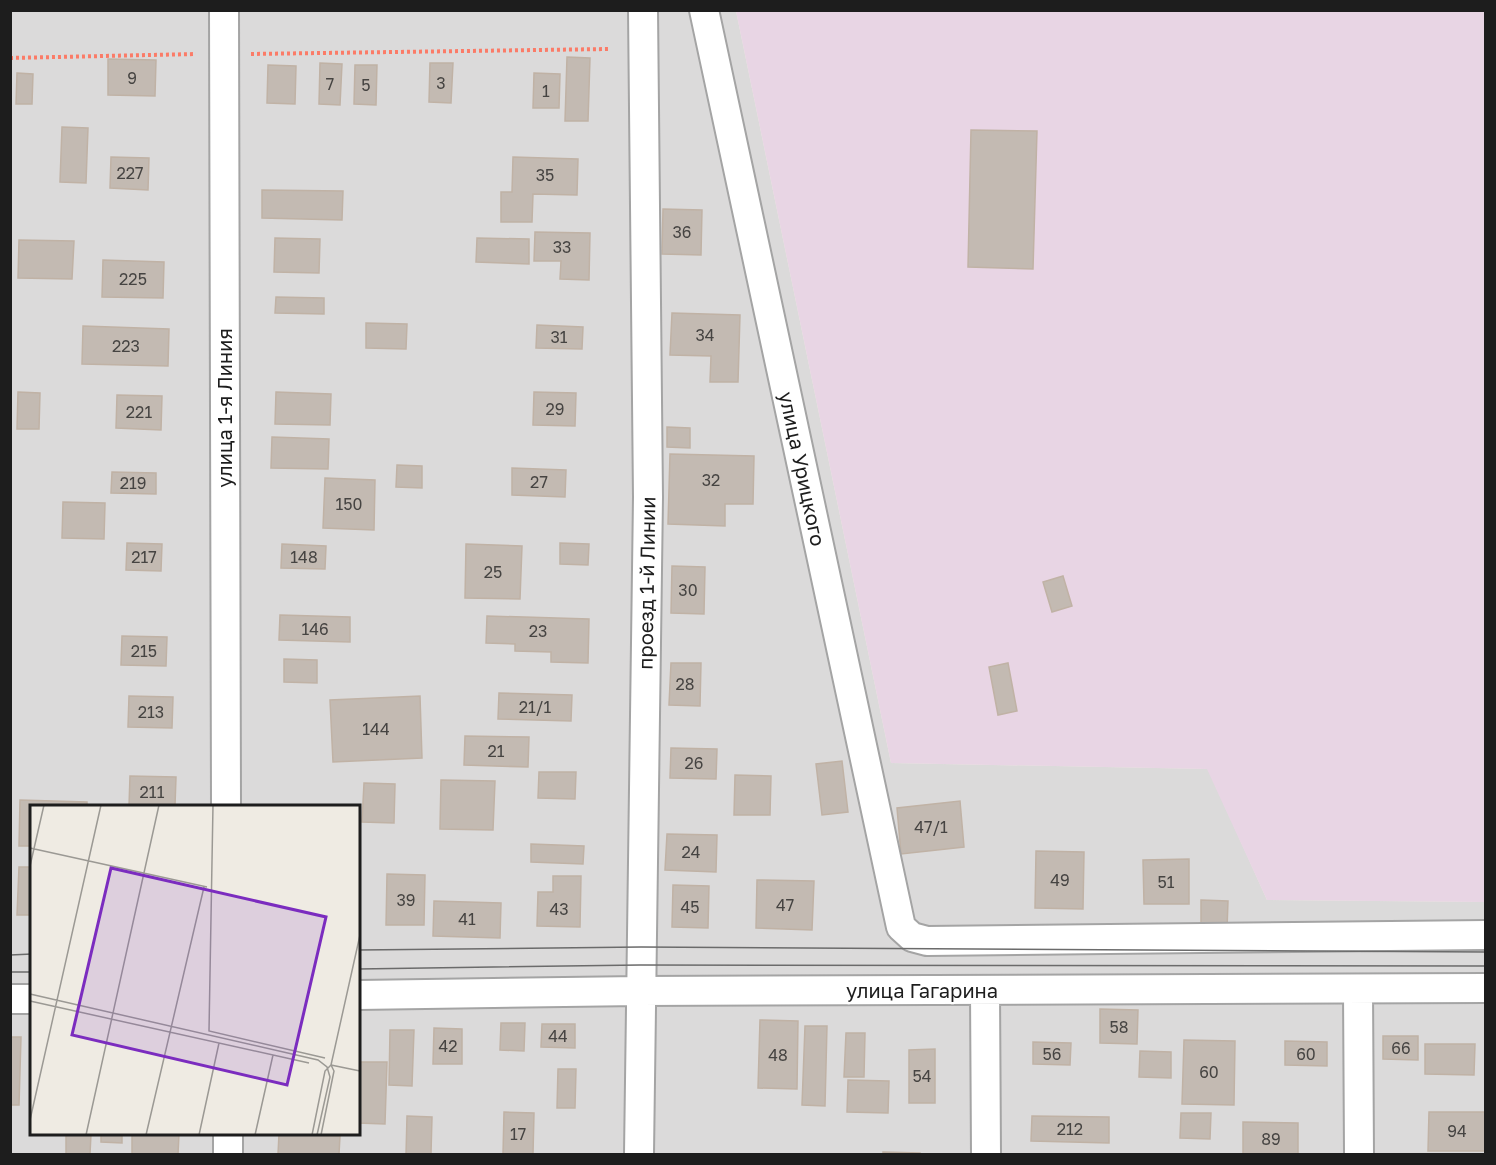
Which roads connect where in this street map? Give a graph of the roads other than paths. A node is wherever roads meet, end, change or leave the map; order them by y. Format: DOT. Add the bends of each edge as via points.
graph roads {
  1 [pos="224,10"];
  2 [pos="643,10"];
  3 [pos="704,10"];
  4 [pos="225,805"];
  5 [pos="1485,935"];
  6 [pos="1485,988"];
  7 [pos="1358,990"];
  8 [pos="639,991"];
  9 [pos="986,992"];
  10 [pos="360,995"];
  11 [pos="10,999"];
  12 [pos="30,999"];
  13 [pos="228,1135"];
  14 [pos="228,1155"];
  15 [pos="639,1155"];
  16 [pos="986,1155"];
  17 [pos="1359,1155"];
  1 -- 4 [label="street, улица 1-я Линия"];
  2 -- 8 [label="street, проезд 1-й Линии" via="648,497"];
  3 -- 5 [label="street, улица Урицкого" via="901,927 912,937 927,941"];
  6 -- 7 [label="street, улица Гагарина"];
  7 -- 9 [label="street, улица Гагарина"];
  7 -- 17 [label="street"];
  8 -- 9 [label="street, улица Гагарина"];
  8 -- 10 [label="street, улица Гагарина"];
  8 -- 15 [label="street, проезд 1-й Линии"];
  9 -- 16 [label="street"];
  11 -- 12 [label="street"];
  13 -- 14 [label="street"];
}
